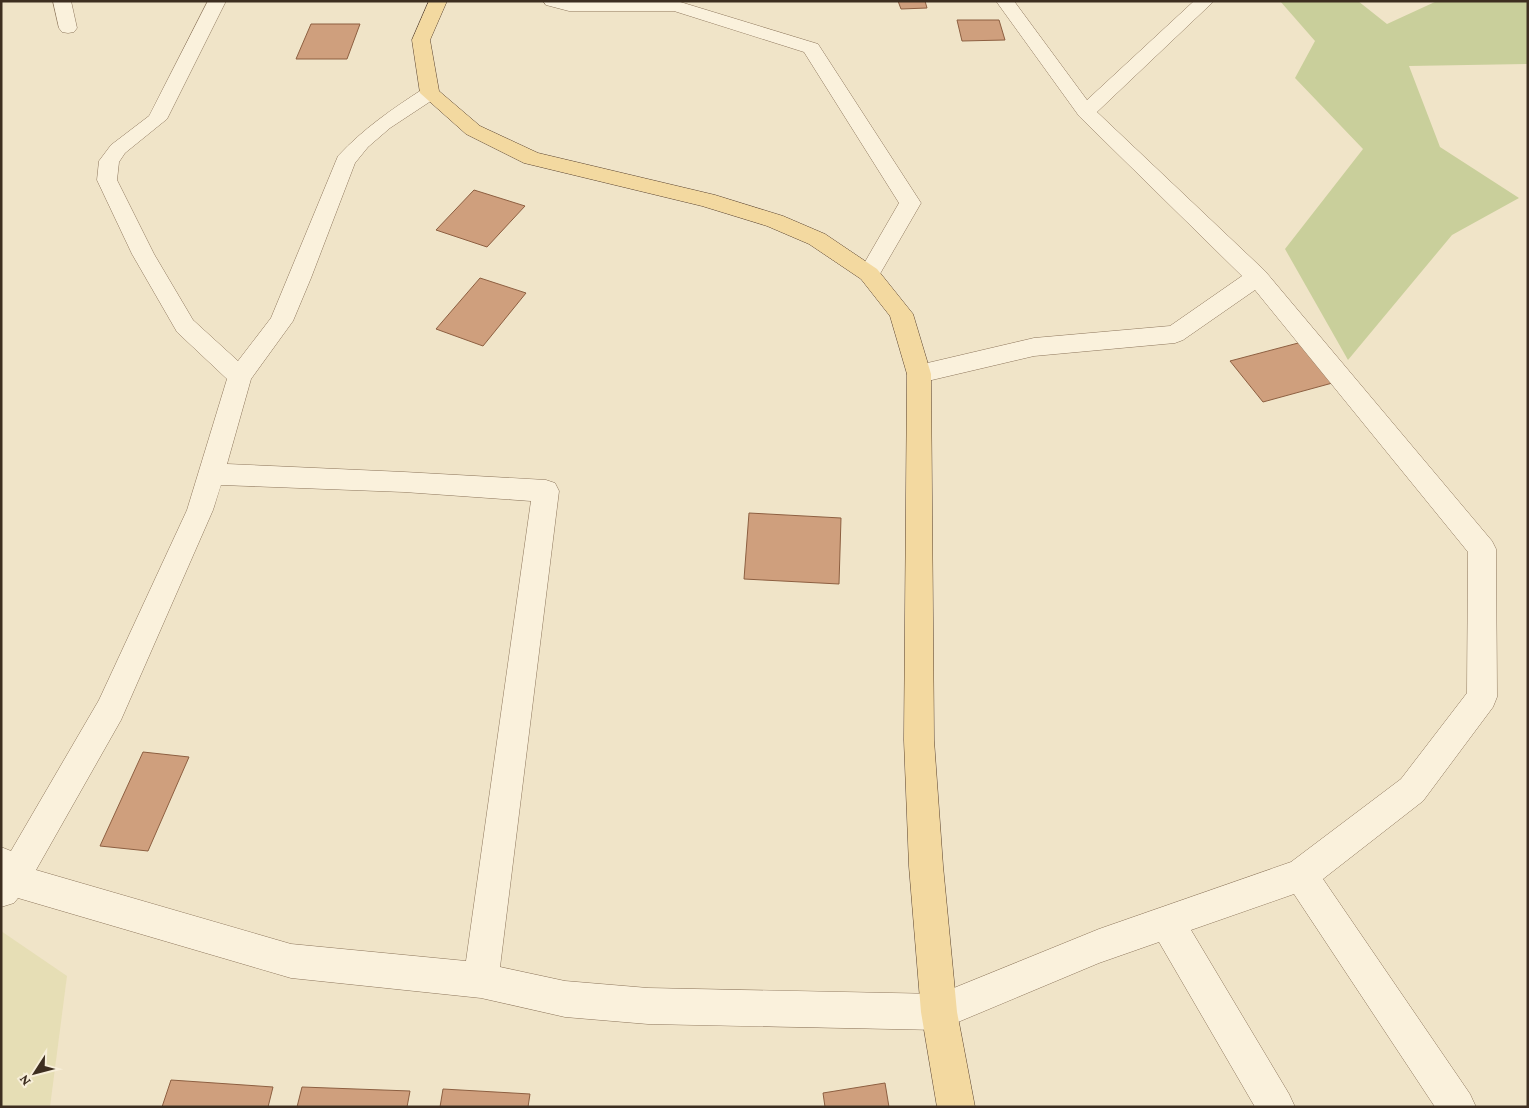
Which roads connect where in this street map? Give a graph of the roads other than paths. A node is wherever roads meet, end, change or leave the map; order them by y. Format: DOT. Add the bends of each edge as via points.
graph roads {
  1 [pos="62,1"];
  2 [pos="217,1"];
  3 [pos="438,1"];
  4 [pos="552,1"];
  5 [pos="1006,1"];
  6 [pos="1205,1"];
  7 [pos="68,28"];
  8 [pos="430,93"];
  9 [pos="1086,112"];
  10 [pos="869,274"];
  11 [pos="1257,277"];
  12 [pos="919,374"];
  13 [pos="240,377"];
  14 [pos="210,474"];
  15 [pos="1300,875"];
  16 [pos="4,878"];
  17 [pos="1167,922"];
  18 [pos="481,980"];
  19 [pos="939,1012"];
  20 [pos="956,1107"];
  21 [pos="1276,1107"];
  22 [pos="1457,1107"];
  1 -- 7 [label="street"];
  2 -- 13 [label="street" via="157,119 118,149 109,161 107,180 143,254 186,326"];
  3 -- 8 [label="main road" via="421,40"];
  4 -- 10 [label="street" via="569,6 676,6 814,50 910,203"];
  5 -- 9 [label="street"];
  6 -- 9 [label="street"];
  8 -- 10 [label="main road" via="473,130 531,158 707,200 775,221 817,239"];
  8 -- 13 [label="street" via="383,124 345,161 281,320"];
  9 -- 11 [label="street"];
  10 -- 12 [label="main road" via="902,314"];
  11 -- 12 [label="street" via="1174,334 1034,347"];
  11 -- 15 [label="street" via="1482,549 1482,697 1412,790"];
  12 -- 19 [label="main road" via="919,740"];
  13 -- 14 [label="street"];
  14 -- 16 [label="street" via="200,510 110,710"];
  14 -- 18 [label="street" via="546,491"];
  15 -- 17 [label="street"];
  15 -- 22 [label="street"];
  16 -- 18 [label="street" via="291,961"];
  17 -- 19 [label="street" via="1099,946"];
  17 -- 21 [label="street"];
  18 -- 19 [label="street" via="565,999 648,1006"];
  19 -- 20 [label="main road"];
}
